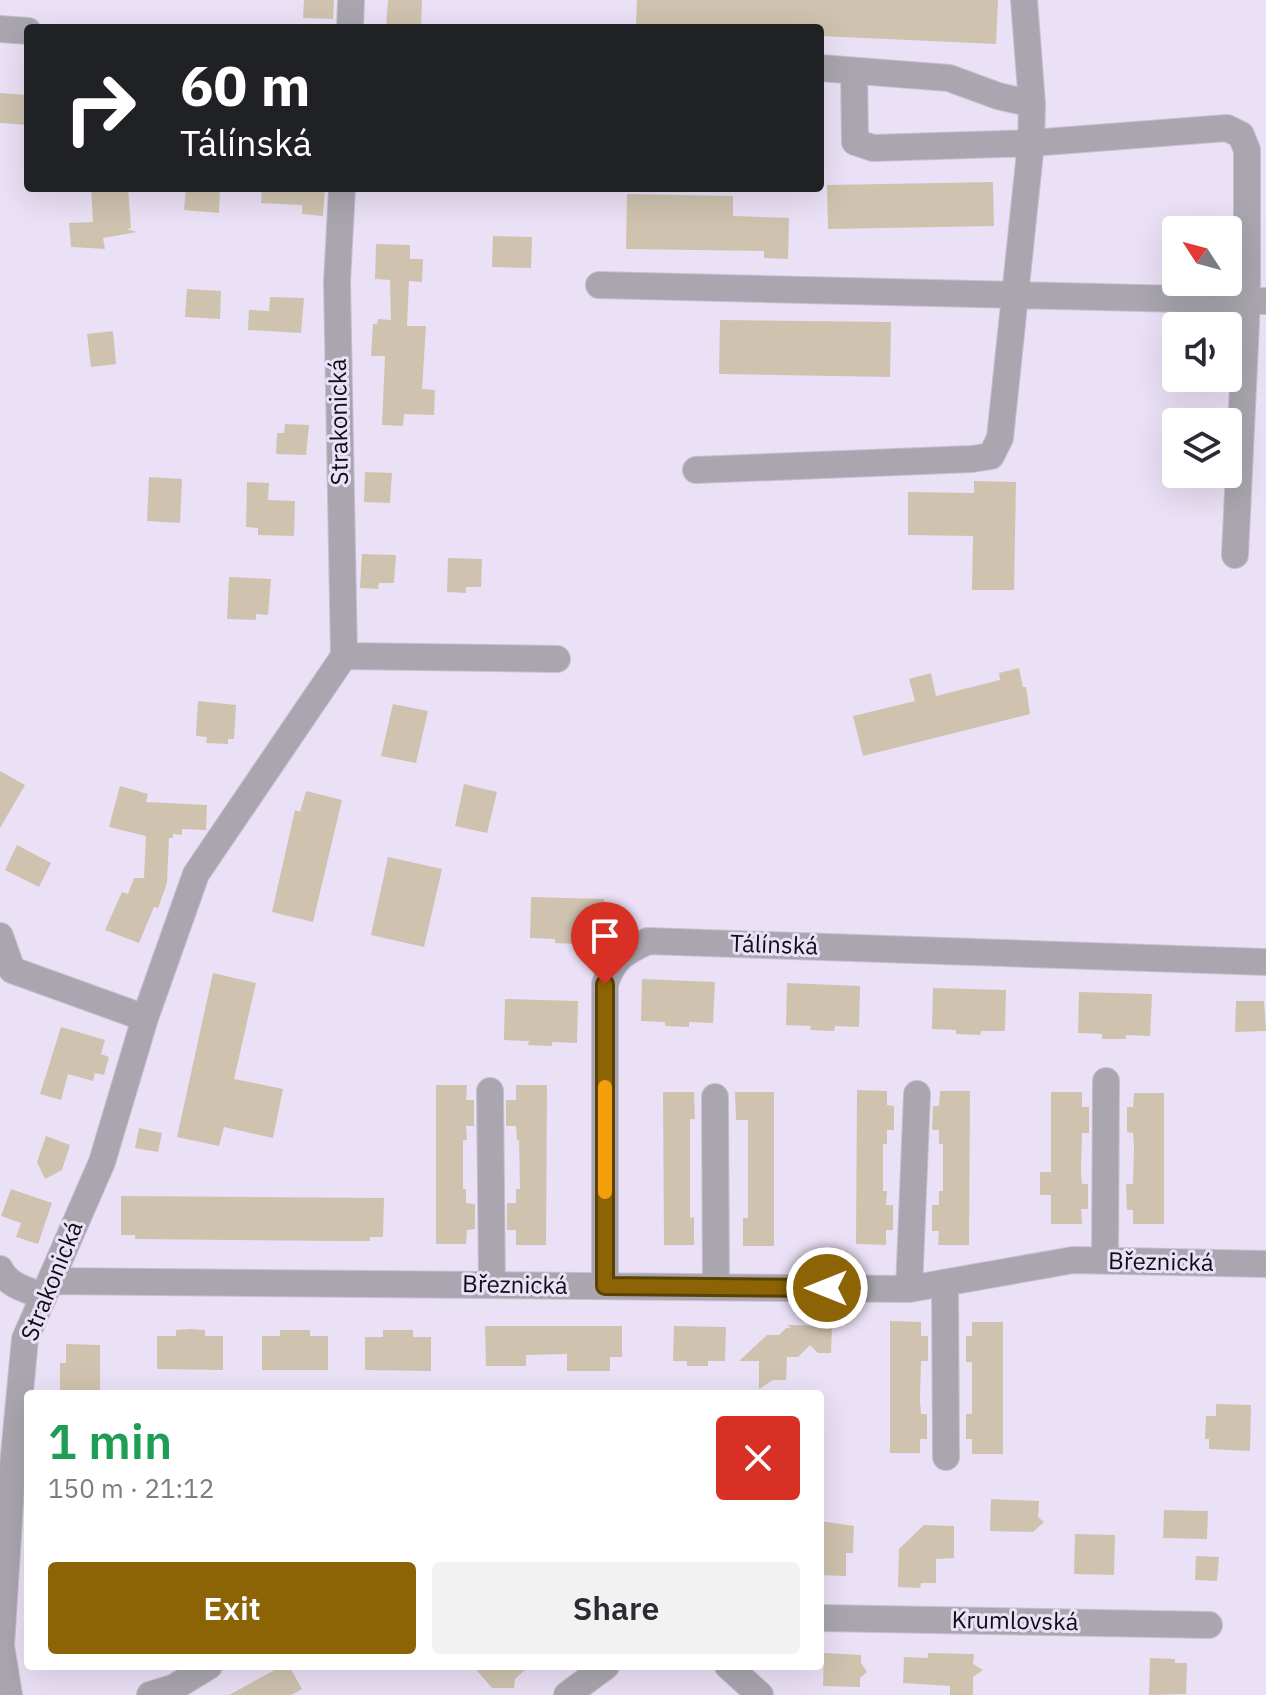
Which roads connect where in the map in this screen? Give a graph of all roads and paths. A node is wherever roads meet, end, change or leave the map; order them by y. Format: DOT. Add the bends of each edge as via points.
graph roads {
  1 [pos="351,0"];
  2 [pos="1024,0"];
  3 [pos="350,24"];
  4 [pos="0,29"];
  5 [pos="24,31"];
  6 [pos="824,68"];
  7 [pos="854,71"];
  8 [pos="1032,104"];
  9 [pos="1031,143"];
  10 [pos="342,192"];
  11 [pos="599,285"];
  12 [pos="1017,295"];
  13 [pos="1257,301"];
  14 [pos="696,470"];
  15 [pos="1235,555"];
  16 [pos="344,656"];
  17 [pos="557,659"];
  18 [pos="0,936"];
  19 [pos="1266,962"];
  20 [pos="145,1018"];
  21 [pos="1106,1081"];
  22 [pos="490,1091"];
  23 [pos="917,1094"];
  24 [pos="715,1097"];
  25 [pos="1105,1261"];
  26 [pos="1266,1264"];
  27 [pos="0,1269"];
  28 [pos="945,1283"];
  29 [pos="492,1285"];
  30 [pos="605,1286"];
  31 [pos="716,1287"];
  32 [pos="47,1288"];
  33 [pos="909,1289"];
  34 [pos="946,1457"];
  35 [pos="3,1554"];
  36 [pos="824,1618"];
  37 [pos="1209,1625"];
  38 [pos="202,1670"];
  39 [pos="601,1670"];
  40 [pos="732,1670"];
  41 [pos="9,1695"];
  42 [pos="150,1695"];
  43 [pos="567,1695"];
  44 [pos="760,1695"];
  1 -- 3 [label="street"];
  2 -- 8 [label="street"];
  4 -- 5 [label="street"];
  6 -- 7 [label="street"];
  7 -- 8 [label="street" via="949,78"];
  7 -- 9 [label="street" via="855,142 873,148"];
  8 -- 9 [label="street"];
  9 -- 12 [label="street"];
  9 -- 13 [label="street" via="1227,128 1241,135 1247,150"];
  10 -- 16 [label="street, Strakonická" via="337,282"];
  11 -- 12 [label="street"];
  12 -- 13 [label="street"];
  12 -- 14 [label="street" via="1000,438 991,456"];
  13 -- 15 [label="street"];
  16 -- 17 [label="street"];
  16 -- 20 [label="street, Strakonická" via="196,874"];
  18 -- 20 [label="street" via="12,970"];
  19 -- 30 [label="street, Tálínská" via="648,941 612,965 605,984"];
  20 -- 32 [label="street, Strakonická" via="102,1162"];
  21 -- 25 [label="street"];
  22 -- 29 [label="street"];
  23 -- 33 [label="street"];
  24 -- 31 [label="street"];
  25 -- 26 [label="street, Březnická"];
  25 -- 28 [label="street, Březnická" via="1073,1260"];
  27 -- 32 [label="street" via="13,1285"];
  28 -- 33 [label="street, Březnická"];
  28 -- 34 [label="street"];
  29 -- 30 [label="street, Březnická"];
  29 -- 32 [label="street, Březnická"];
  30 -- 31 [label="street, Březnická"];
  31 -- 33 [label="street, Březnická"];
  32 -- 35 [label="street, Strakonická" via="25,1339"];
  35 -- 41 [label="street, Strakonická" via="1,1646"];
  36 -- 37 [label="street, Krumlovská"];
  38 -- 42 [label="street"];
  39 -- 43 [label="street"];
  40 -- 44 [label="street"];
}
